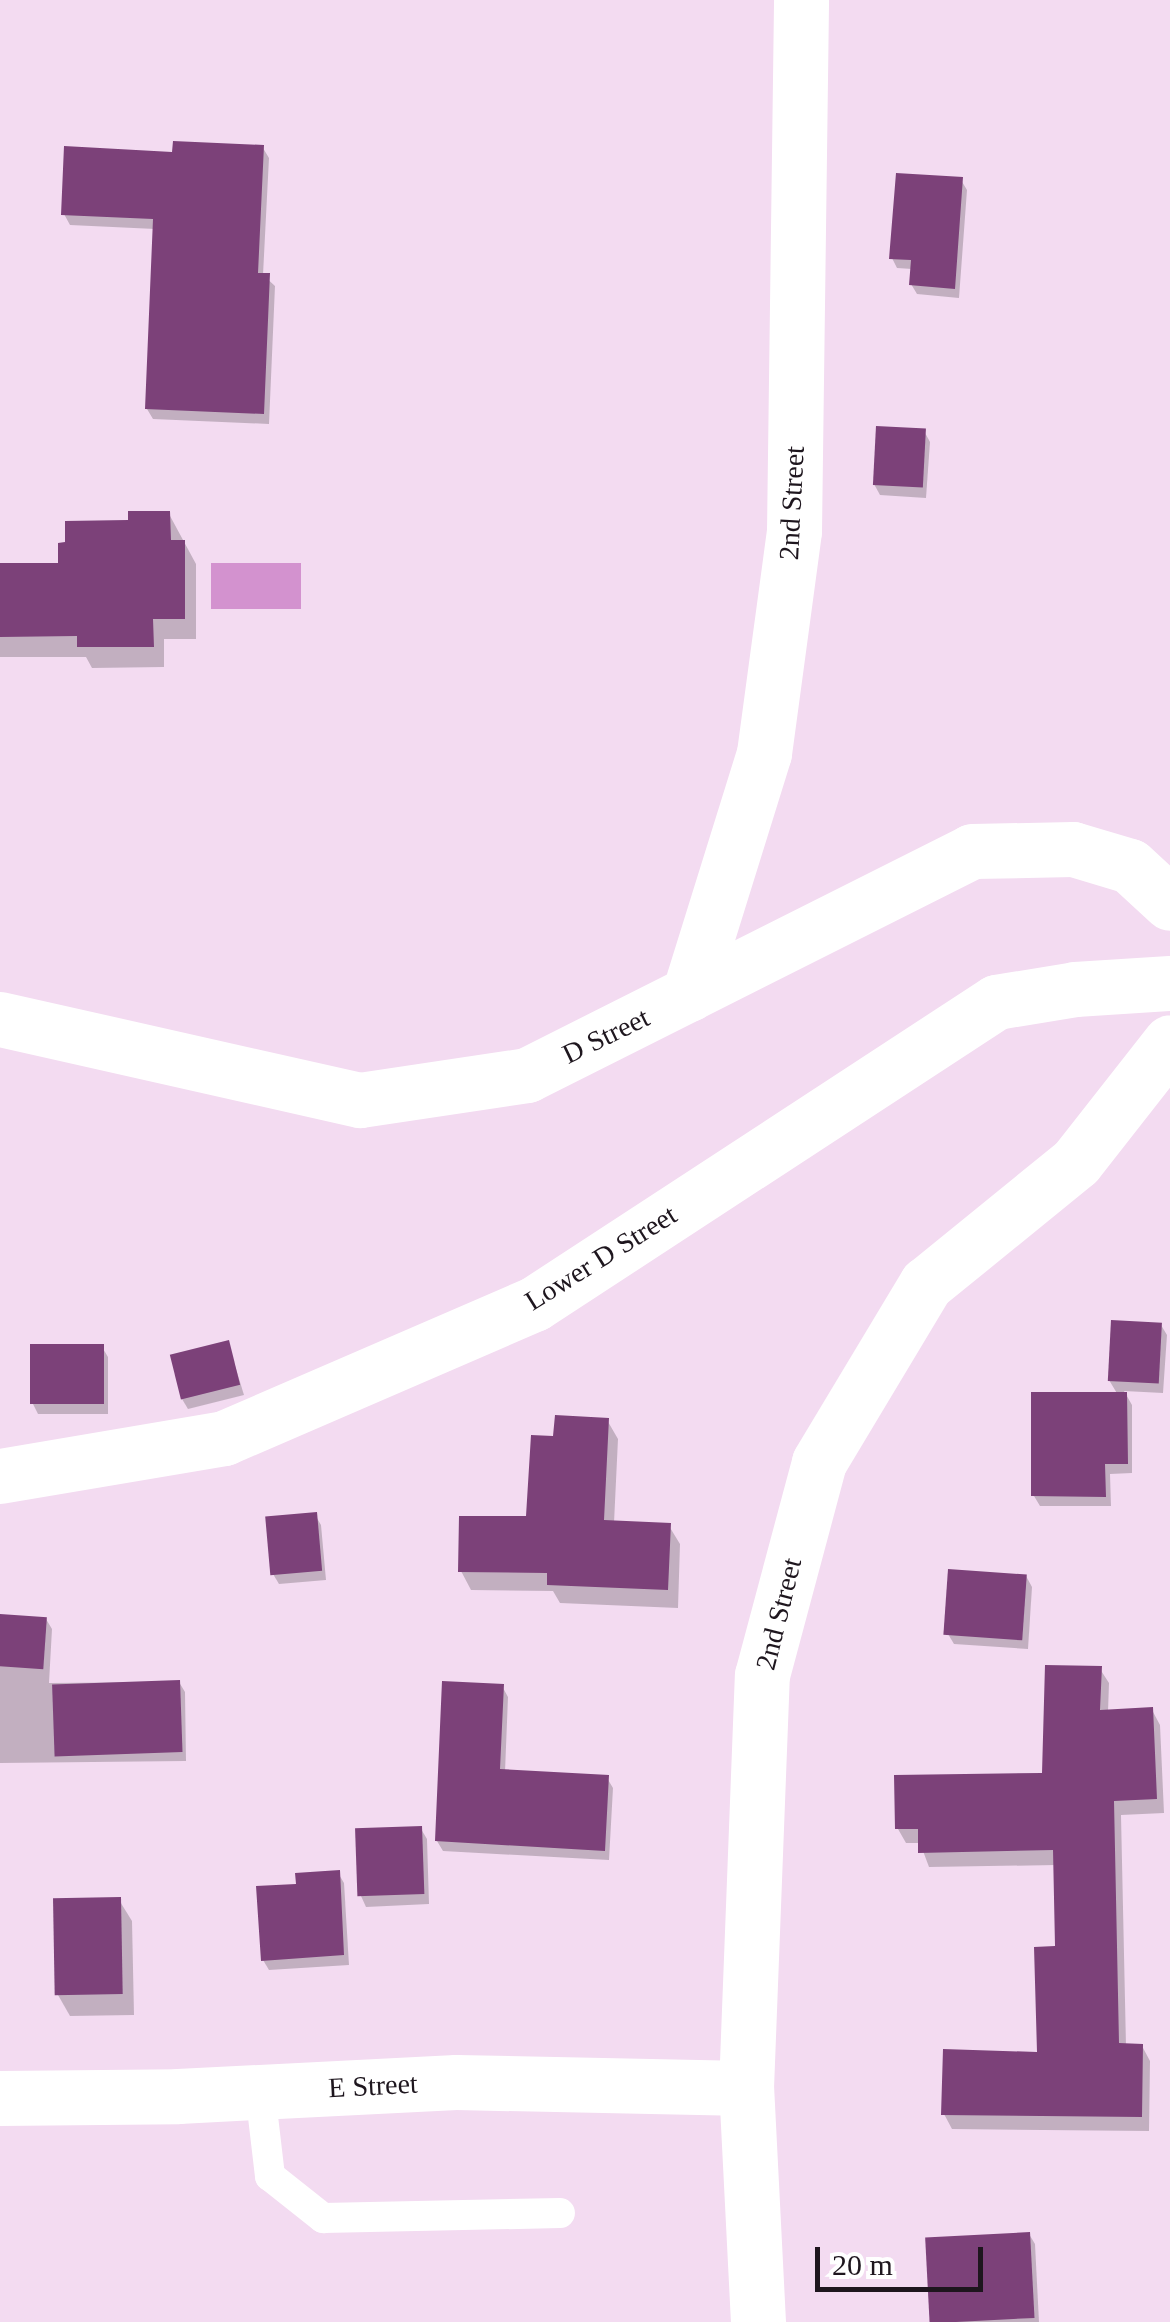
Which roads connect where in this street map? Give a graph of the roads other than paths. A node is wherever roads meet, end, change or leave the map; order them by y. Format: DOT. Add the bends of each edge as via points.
graph roads {
  1 [pos="801,0"];
  2 [pos="1170,903"];
  3 [pos="1170,982"];
  4 [pos="689,994"];
  5 [pos="0,1018"];
  6 [pos="1170,1042"];
  7 [pos="0,1476"];
  8 [pos="746,2088"];
  9 [pos="260,2092"];
  10 [pos="0,2098"];
  11 [pos="560,2213"];
  12 [pos="758,2322"];
  1 -- 4 [label="street, 2nd Street" via="794,530 764,754"];
  2 -- 4 [label="street, D Street" via="1130,866 1073,848 972,851"];
  3 -- 7 [label="street, Lower D Street" via="996,1002 534,1304 224,1438"];
  4 -- 5 [label="street, D Street" via="526,1075 360,1100"];
  6 -- 8 [label="street, 2nd Street" via="1076,1162 926,1284 820,1462 762,1675"];
  8 -- 9 [label="street, E Street" via="456,2082"];
  8 -- 12 [label="street, 2nd Street"];
  9 -- 10 [label="street, E Street"];
  9 -- 11 [label="lane" via="270,2176 323,2218"];
}
